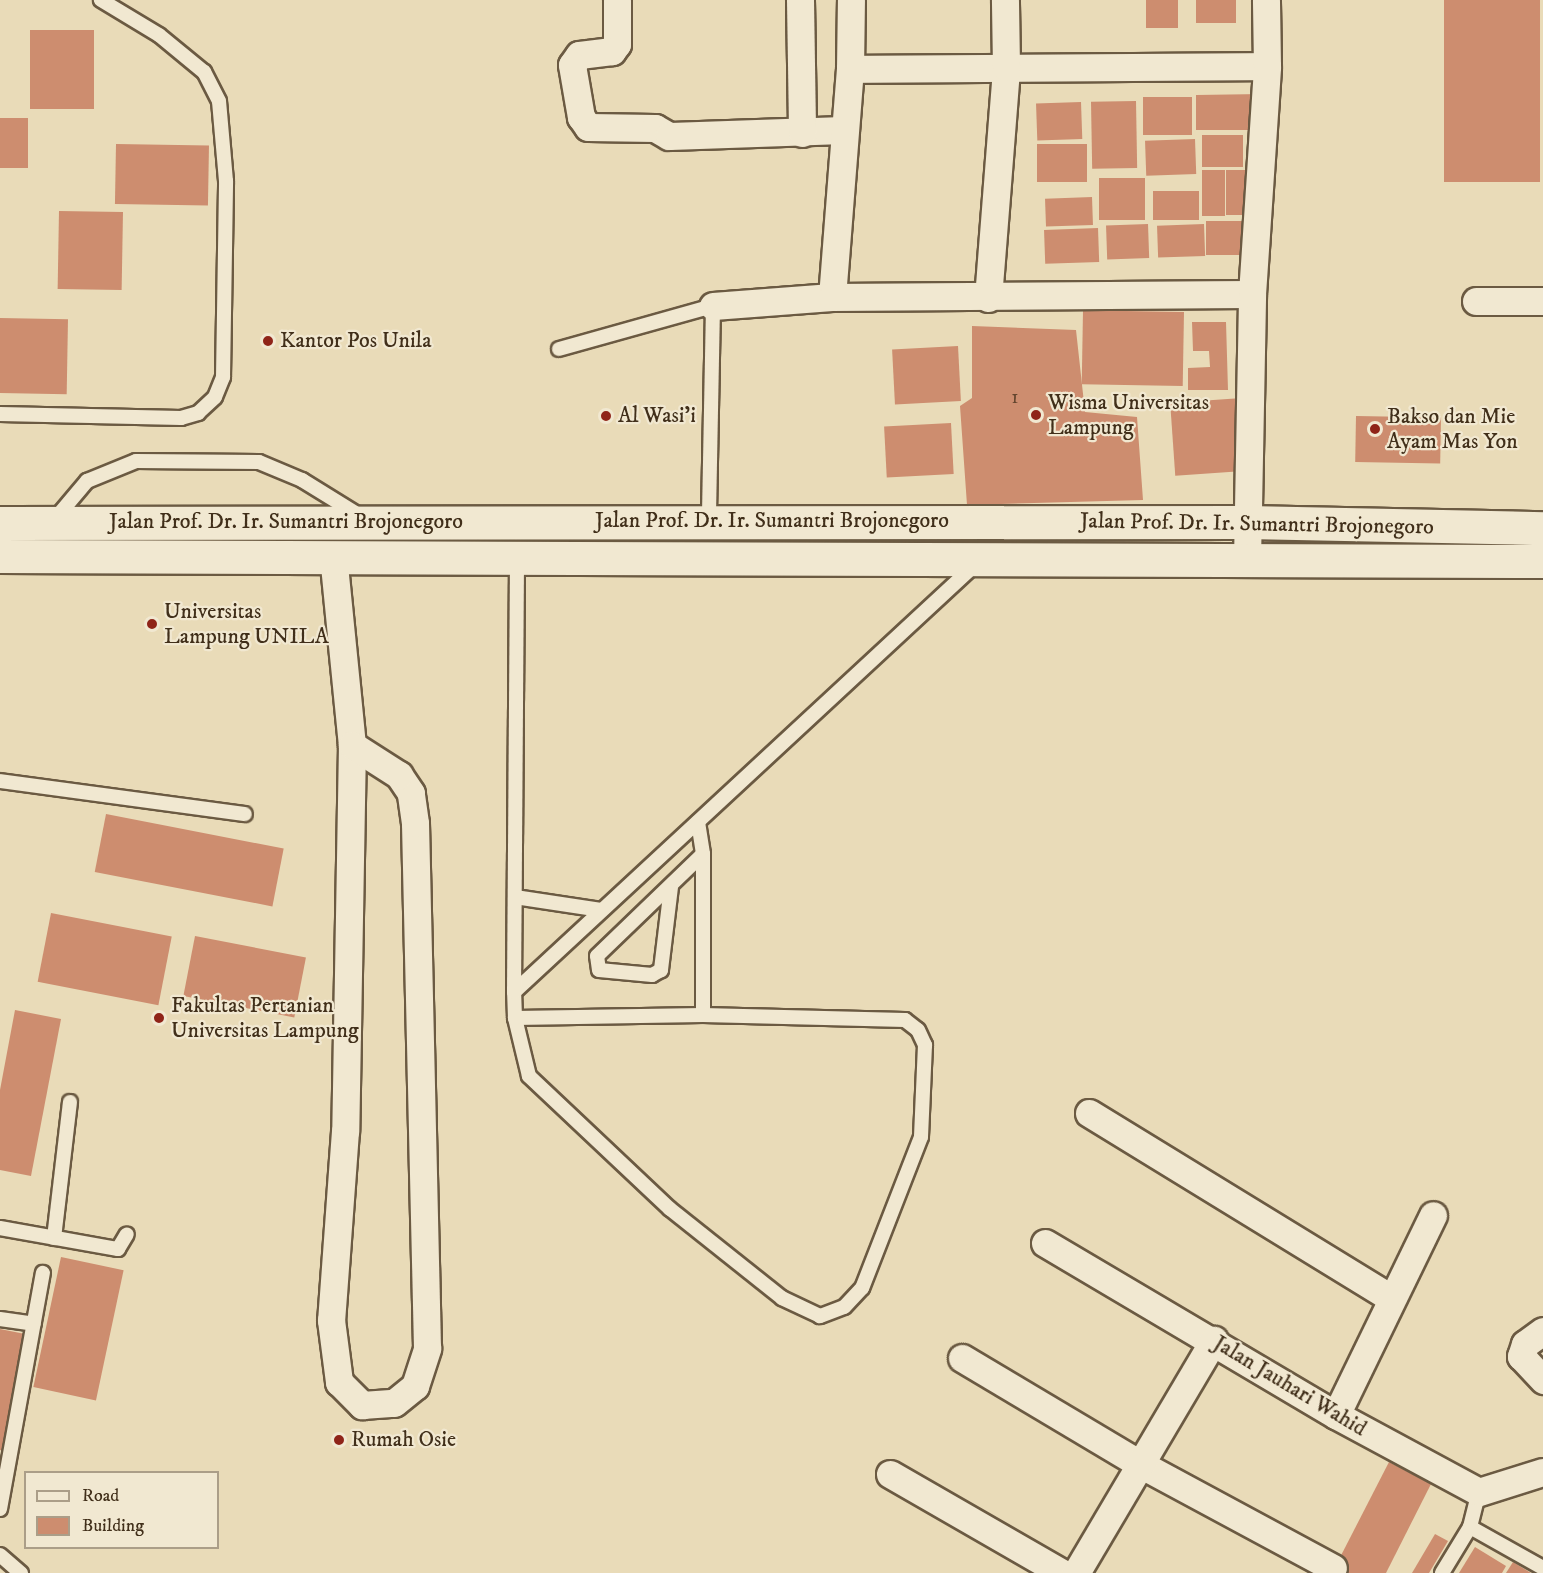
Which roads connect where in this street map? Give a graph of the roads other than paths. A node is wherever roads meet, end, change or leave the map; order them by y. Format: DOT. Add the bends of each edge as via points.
graph roads {
  1 [pos="100,0"];
  2 [pos="617,0"];
  3 [pos="800,0"];
  4 [pos="851,0"];
  5 [pos="1005,0"];
  6 [pos="1266,0"];
  7 [pos="1267,66"];
  8 [pos="1006,67"];
  9 [pos="850,69"];
  10 [pos="844,130"];
  11 [pos="802,133"];
  12 [pos="1252,294"];
  13 [pos="832,297"];
  14 [pos="987,298"];
  15 [pos="1476,301"];
  16 [pos="1543,301"];
  17 [pos="713,306"];
  18 [pos="559,348"];
  19 [pos="0,414"];
  20 [pos="368,520"];
  21 [pos="709,521"];
  22 [pos="1247,522"];
  23 [pos="0,523"];
  24 [pos="1543,528"];
  25 [pos="58,537"];
  26 [pos="333,555"];
  27 [pos="0,556"];
  28 [pos="518,556"];
  29 [pos="708,557"];
  30 [pos="982,558"];
  31 [pos="1247,560"];
  32 [pos="1543,561"];
  33 [pos="352,746"];
  34 [pos="0,781"];
  35 [pos="245,813"];
  36 [pos="698,822"];
  37 [pos="703,854"];
  38 [pos="671,887"];
  39 [pos="514,897"];
  40 [pos="601,910"];
  41 [pos="514,992"];
  42 [pos="703,1015"];
  43 [pos="514,1018"];
  44 [pos="70,1102"];
  45 [pos="1089,1113"];
  46 [pos="1433,1215"];
  47 [pos="0,1228"];
  48 [pos="127,1234"];
  49 [pos="54,1238"];
  50 [pos="1045,1244"];
  51 [pos="43,1273"];
  52 [pos="1391,1298"];
  53 [pos="0,1319"];
  54 [pos="34,1324"];
  55 [pos="1543,1331"];
  56 [pos="1214,1340"];
  57 [pos="962,1358"];
  58 [pos="1543,1380"];
  59 [pos="1336,1415"];
  60 [pos="1140,1464"];
  61 [pos="1543,1472"];
  62 [pos="890,1474"];
  63 [pos="1479,1492"];
  64 [pos="0,1509"];
  65 [pos="1470,1527"];
  66 [pos="0,1555"];
  67 [pos="1333,1568"];
  68 [pos="1543,1568"];
  69 [pos="21,1573"];
  70 [pos="1062,1573"];
  71 [pos="1076,1573"];
  72 [pos="1442,1573"];
  1 -- 19 [label="lane" via="159,35 204,72 219,100 226,181 223,378 215,397 198,413 181,418"];
  2 -- 11 [label="street" via="617,44 612,51 579,55 572,65 581,117 588,127 655,128 669,136"];
  3 -- 11 [label="street"];
  4 -- 9 [label="street"];
  5 -- 8 [label="street"];
  6 -- 7 [label="street"];
  7 -- 8 [label="street"];
  7 -- 12 [label="street"];
  8 -- 9 [label="street"];
  8 -- 14 [label="street"];
  9 -- 10 [label="street"];
  10 -- 11 [label="street"];
  10 -- 13 [label="street"];
  12 -- 14 [label="street"];
  12 -- 22 [label="street"];
  13 -- 14 [label="street"];
  13 -- 17 [label="street"];
  15 -- 16 [label="street"];
  17 -- 18 [label="lane"];
  17 -- 21 [label="lane"];
  20 -- 21 [label="street, Jalan Prof. Dr. Ir. Sumantri Brojonegoro"];
  20 -- 25 [label="street, Jalan Prof. Dr. Ir. Sumantri Brojonegoro"];
  20 -- 25 [label="lane" via="302,480 259,462 136,461 87,481"];
  21 -- 22 [label="street, Jalan Prof. Dr. Ir. Sumantri Brojonegoro"];
  21 -- 29 [label="street"];
  22 -- 24 [label="street, Jalan Prof. Dr. Ir. Sumantri Brojonegoro"];
  22 -- 31 [label="street"];
  23 -- 25 [label="street, Jalan Prof. Dr. Ir. Sumantri Brojonegoro"];
  25 -- 26 [label="street, Jalan Prof. Dr. Ir. Sumantri Brojonegoro"];
  25 -- 27 [label="street, Jalan Prof. Dr. Ir. Sumantri Brojonegoro"];
  26 -- 28 [label="street, Jalan Prof. Dr. Ir. Sumantri Brojonegoro"];
  26 -- 33 [label="street"];
  28 -- 29 [label="street, Jalan Prof. Dr. Ir. Sumantri Brojonegoro"];
  28 -- 39 [label="lane"];
  29 -- 30 [label="street, Jalan Prof. Dr. Ir. Sumantri Brojonegoro"];
  30 -- 31 [label="street, Jalan Prof. Dr. Ir. Sumantri Brojonegoro"];
  30 -- 36 [label="lane"];
  31 -- 32 [label="street, Jalan Prof. Dr. Ir. Sumantri Brojonegoro"];
  33 -- 33 [label="street" via="345,1131 331,1320 339,1383 362,1404 394,1402 415,1386 427,1348 415,823 411,793 399,775"];
  34 -- 35 [label="lane"];
  36 -- 37 [label="lane"];
  36 -- 40 [label="lane"];
  37 -- 38 [label="lane"];
  37 -- 42 [label="lane"];
  38 -- 38 [label="lane" via="597,956 599,970 652,975 661,970"];
  39 -- 40 [label="lane"];
  39 -- 41 [label="lane"];
  40 -- 41 [label="lane"];
  41 -- 43 [label="lane"];
  42 -- 43 [label="lane"];
  42 -- 43 [label="lane" via="905,1020 918,1030 925,1045 921,1137 862,1288 844,1307 820,1316 782,1298 670,1209 529,1076"];
  44 -- 49 [label="lane"];
  45 -- 52 [label="street"];
  46 -- 52 [label="street"];
  47 -- 49 [label="lane"];
  48 -- 49 [label="lane" via="118,1249"];
  50 -- 56 [label="street, Jalan Jauhari Wahid"];
  51 -- 54 [label="lane"];
  52 -- 59 [label="street"];
  53 -- 54 [label="lane"];
  54 -- 64 [label="lane"];
  55 -- 58 [label="street" via="1525,1344 1521,1356"];
  56 -- 59 [label="street, Jalan Jauhari Wahid"];
  56 -- 60 [label="street"];
  57 -- 60 [label="street"];
  59 -- 63 [label="street, Jalan Jauhari Wahid"];
  60 -- 67 [label="street"];
  60 -- 71 [label="street"];
  61 -- 63 [label="street"];
  62 -- 70 [label="street"];
  63 -- 65 [label="lane"];
  65 -- 68 [label="lane"];
  65 -- 72 [label="lane"];
  66 -- 69 [label="lane"];
}
